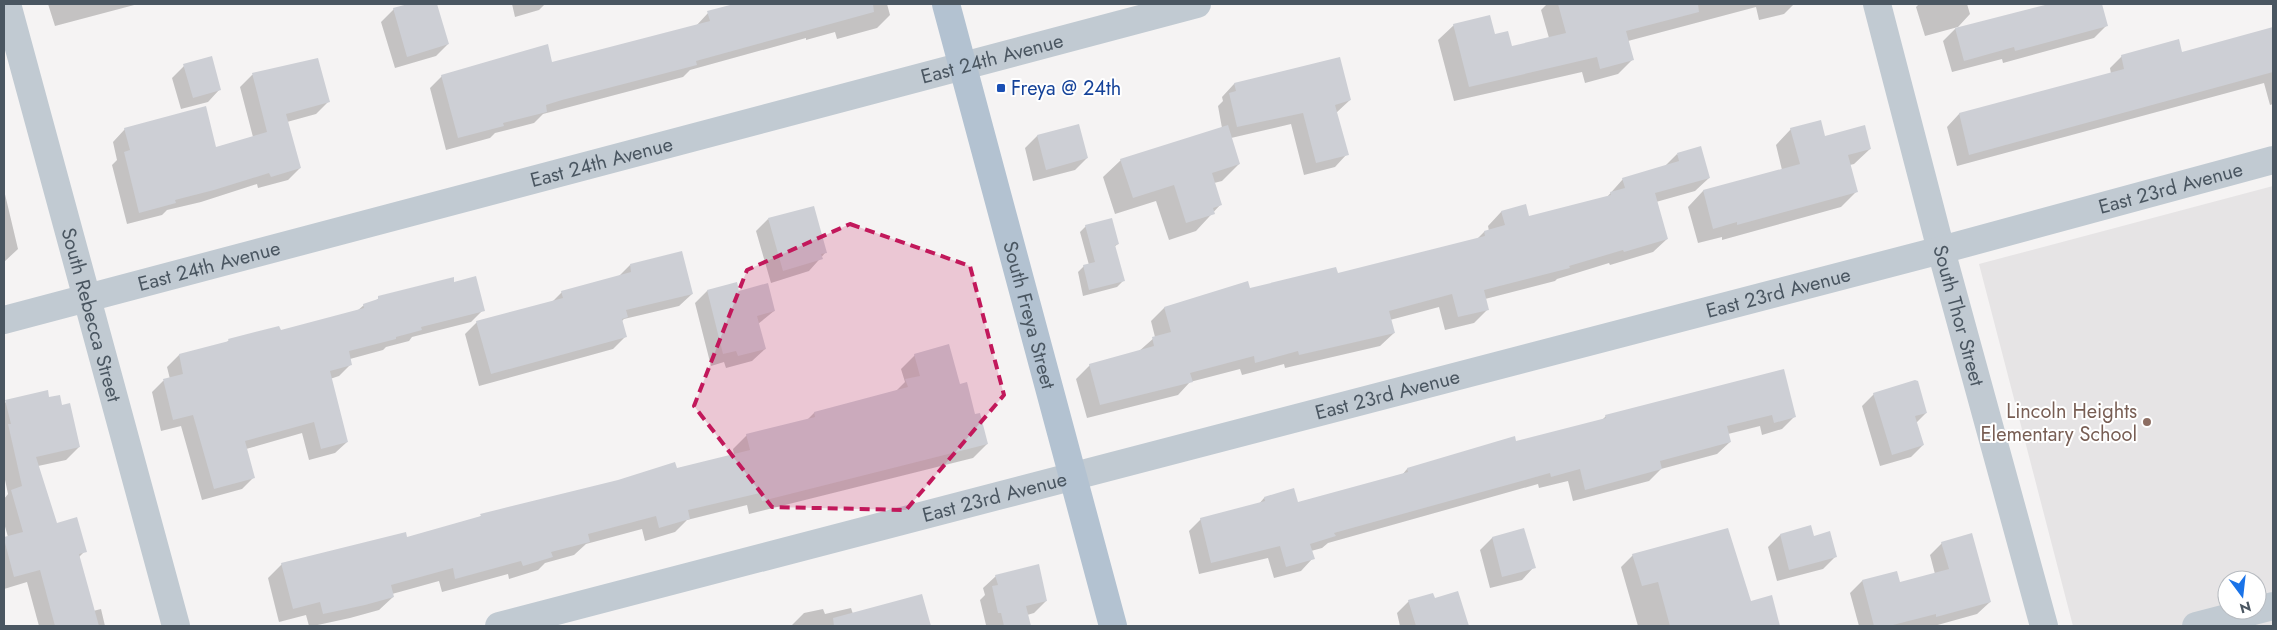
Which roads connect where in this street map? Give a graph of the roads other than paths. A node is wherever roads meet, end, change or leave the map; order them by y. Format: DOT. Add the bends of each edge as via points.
graph roads {
  1 [pos="7,4"];
  2 [pos="946,4"];
  3 [pos="1197,4"];
  4 [pos="1876,4"];
  5 [pos="962,64"];
  6 [pos="2273,160"];
  7 [pos="1941,250"];
  8 [pos="86,299"];
  9 [pos="4,320"];
  10 [pos="1073,476"];
  11 [pos="2273,606"];
  12 [pos="176,626"];
  13 [pos="499,626"];
  14 [pos="1113,626"];
  15 [pos="2044,626"];
  16 [pos="2196,626"];
  1 -- 8 [label="street, South Rebecca Street"];
  2 -- 5 [label="main road, South Freya Street"];
  3 -- 5 [label="street, East 24th Avenue"];
  4 -- 7 [label="street, South Thor Street"];
  5 -- 8 [label="street, East 24th Avenue"];
  5 -- 10 [label="main road, South Freya Street"];
  6 -- 7 [label="street, East 23rd Avenue"];
  7 -- 10 [label="street, East 23rd Avenue"];
  7 -- 15 [label="street, South Thor Street"];
  8 -- 9 [label="street, East 24th Avenue"];
  8 -- 12 [label="street, South Rebecca Street"];
  10 -- 13 [label="street, East 23rd Avenue"];
  10 -- 14 [label="main road, South Freya Street"];
  11 -- 16 [label="street"];
}
